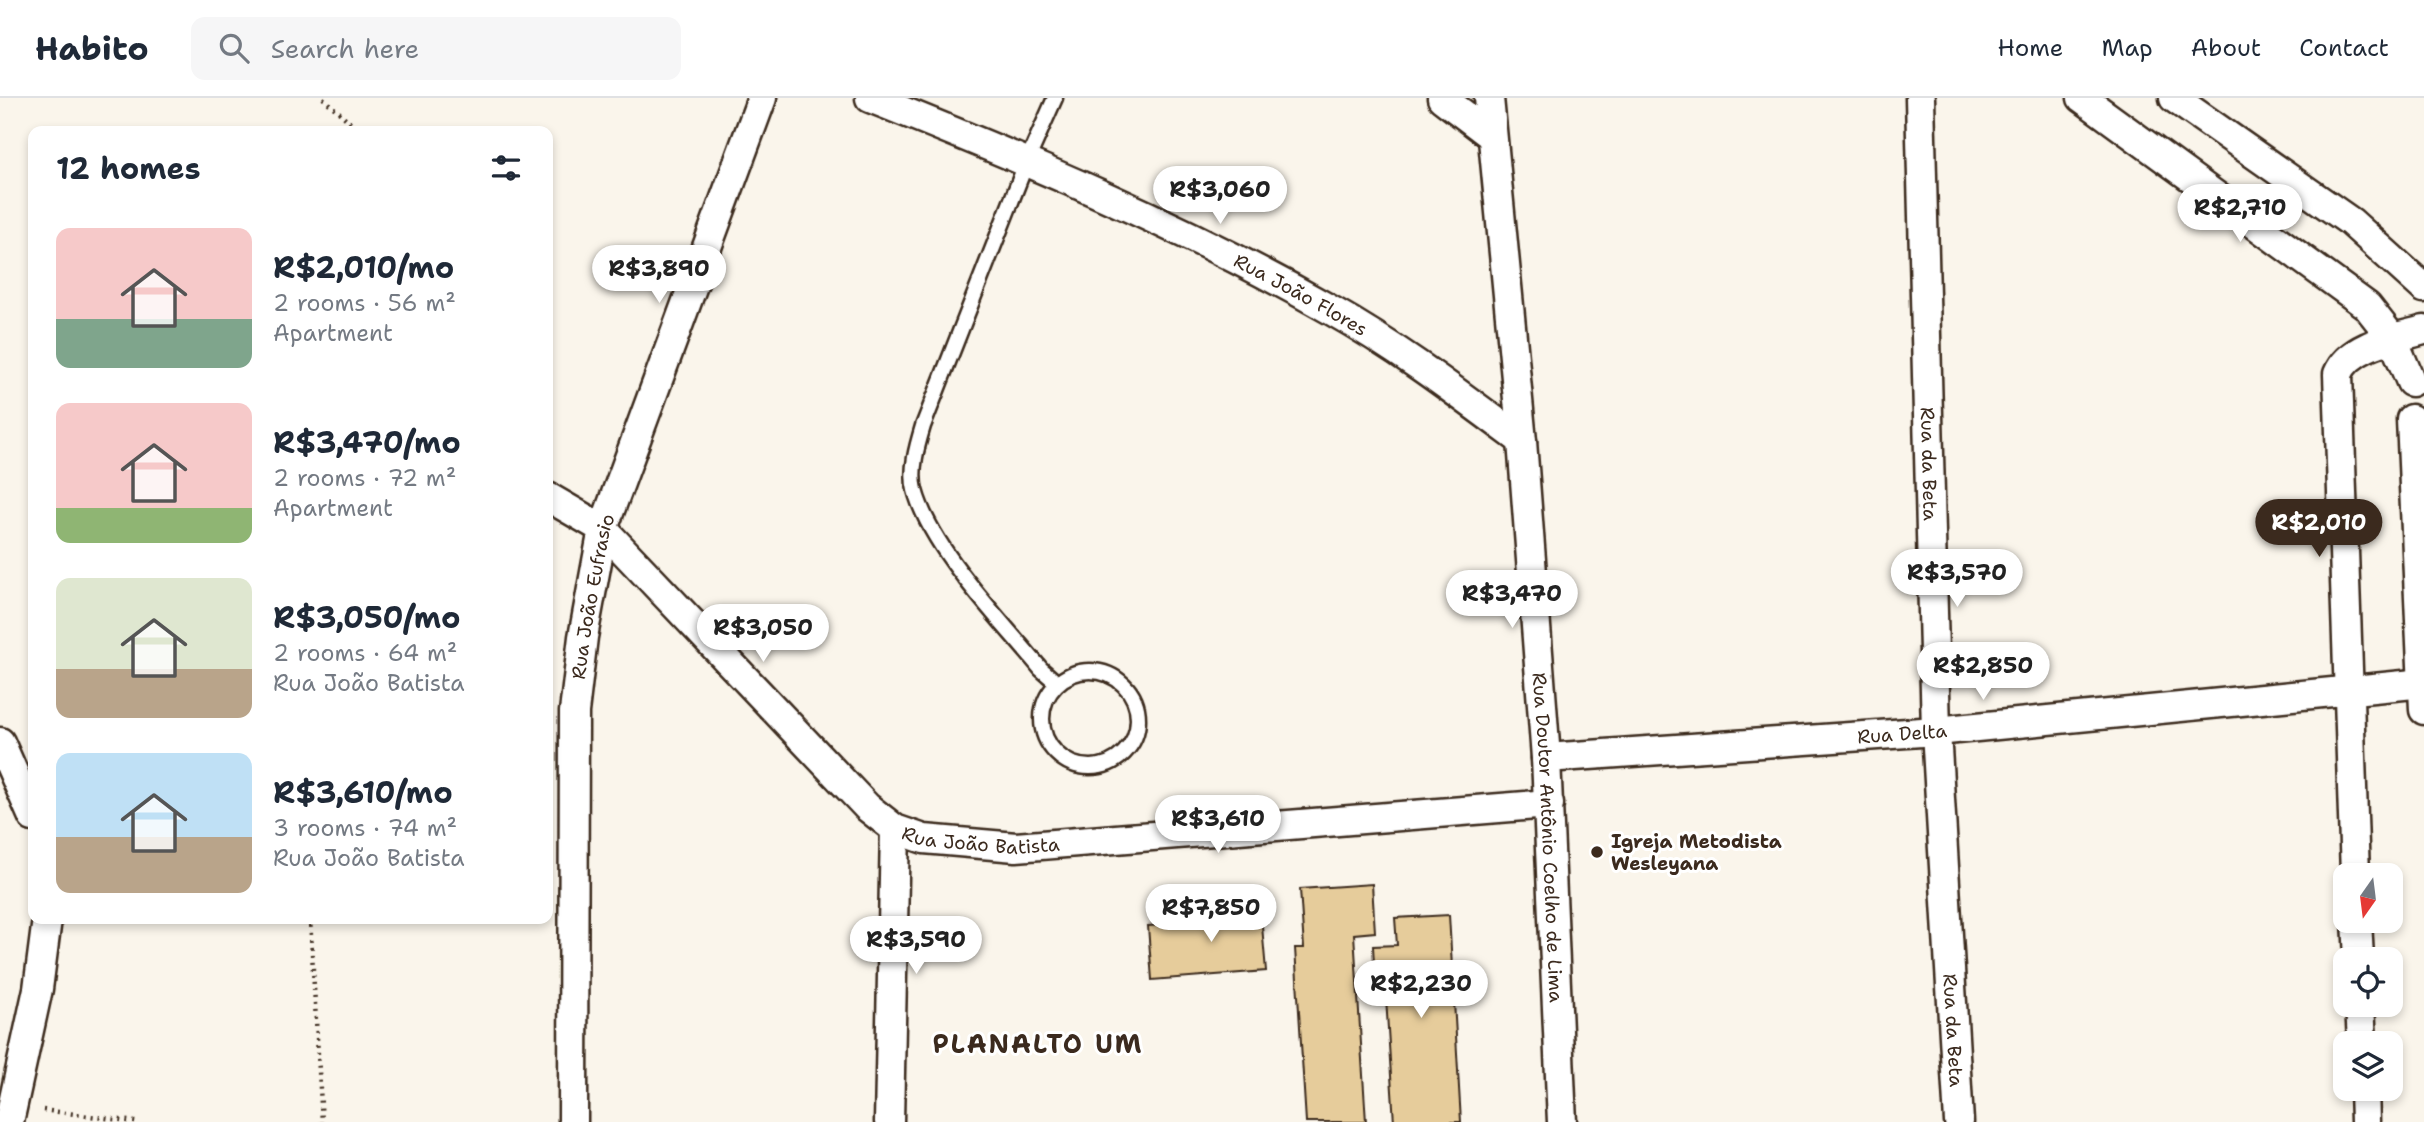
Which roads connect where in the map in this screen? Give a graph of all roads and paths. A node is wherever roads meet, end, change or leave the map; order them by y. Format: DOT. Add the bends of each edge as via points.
graph roads {
  1 [pos="323,98"];
  2 [pos="762,98"];
  3 [pos="870,98"];
  4 [pos="1055,98"];
  5 [pos="1442,98"];
  6 [pos="1489,98"];
  7 [pos="1920,98"];
  8 [pos="2082,98"];
  9 [pos="2174,98"];
  10 [pos="354,126"];
  11 [pos="1492,136"];
  12 [pos="1027,161"];
  13 [pos="2424,288"];
  14 [pos="2424,330"];
  15 [pos="2393,339"];
  16 [pos="2417,377"];
  17 [pos="2417,425"];
  18 [pos="1522,441"];
  19 [pos="553,500"];
  20 [pos="603,529"];
  21 [pos="1057,683"];
  22 [pos="2348,690"];
  23 [pos="2423,692"];
  24 [pos="1936,731"];
  25 [pos="0,742"];
  26 [pos="1546,758"];
  27 [pos="1549,804"];
  28 [pos="28,806"];
  29 [pos="894,830"];
  30 [pos="2355,863"];
  31 [pos="46,924"];
  32 [pos="310,924"];
  33 [pos="2364,1101"];
  34 [pos="11,1114"];
  35 [pos="136,1122"];
  36 [pos="321,1122"];
  37 [pos="573,1122"];
  38 [pos="889,1122"];
  39 [pos="1562,1122"];
  40 [pos="1959,1122"];
  41 [pos="2365,1122"];
  1 -- 10 [label="path"];
  2 -- 20 [label="street, Rua João Eufrasio"];
  3 -- 12 [label="street, Rua João Flores"];
  4 -- 12 [label="lane"];
  5 -- 11 [label="street"];
  6 -- 11 [label="street, Rua Doutor Antônio Coelho de Lima"];
  7 -- 24 [label="street, Rua da Beta"];
  8 -- 15 [label="street" via="2367,306"];
  9 -- 13 [label="street" via="2351,222"];
  11 -- 18 [label="street, Rua Doutor Antônio Coelho de Lima"];
  12 -- 18 [label="street, Rua João Flores" via="1331,310 1417,363"];
  12 -- 21 [label="lane" via="923,426 914,469 915,489 947,552 1041,670"];
  14 -- 15 [label="street"];
  15 -- 16 [label="street"];
  15 -- 22 [label="street" via="2356,352 2338,374"];
  16 -- 17 [label="street" via="2406,394 2405,407"];
  17 -- 23 [label="street"];
  18 -- 26 [label="street, Rua Doutor Antônio Coelho de Lima"];
  19 -- 20 [label="street, Rua João Batista"];
  20 -- 29 [label="street, Rua João Batista" via="825,765"];
  20 -- 37 [label="street, Rua João Eufrasio" via="575,712"];
  21 -- 21 [label="lane" via="1045,701 1041,724 1054,751 1080,766 1096,767 1125,753 1139,724 1131,692 1104,672 1088,670"];
  22 -- 23 [label="street, Rua Delta"];
  22 -- 24 [label="street, Rua Delta"];
  22 -- 30 [label="street"];
  24 -- 26 [label="street, Rua Delta"];
  24 -- 40 [label="street, Rua da Beta"];
  25 -- 28 [label="street"];
  26 -- 27 [label="street, Rua Doutor Antônio Coelho de Lima"];
  27 -- 29 [label="street, Rua João Batista" via="1016,847 924,839"];
  27 -- 39 [label="street, Rua Doutor Antônio Coelho de Lima"];
  29 -- 38 [label="street"];
  31 -- 34 [label="street" via="38,989"];
  32 -- 36 [label="path"];
  33 -- 41 [label="street"];
  34 -- 35 [label="path"];
}
